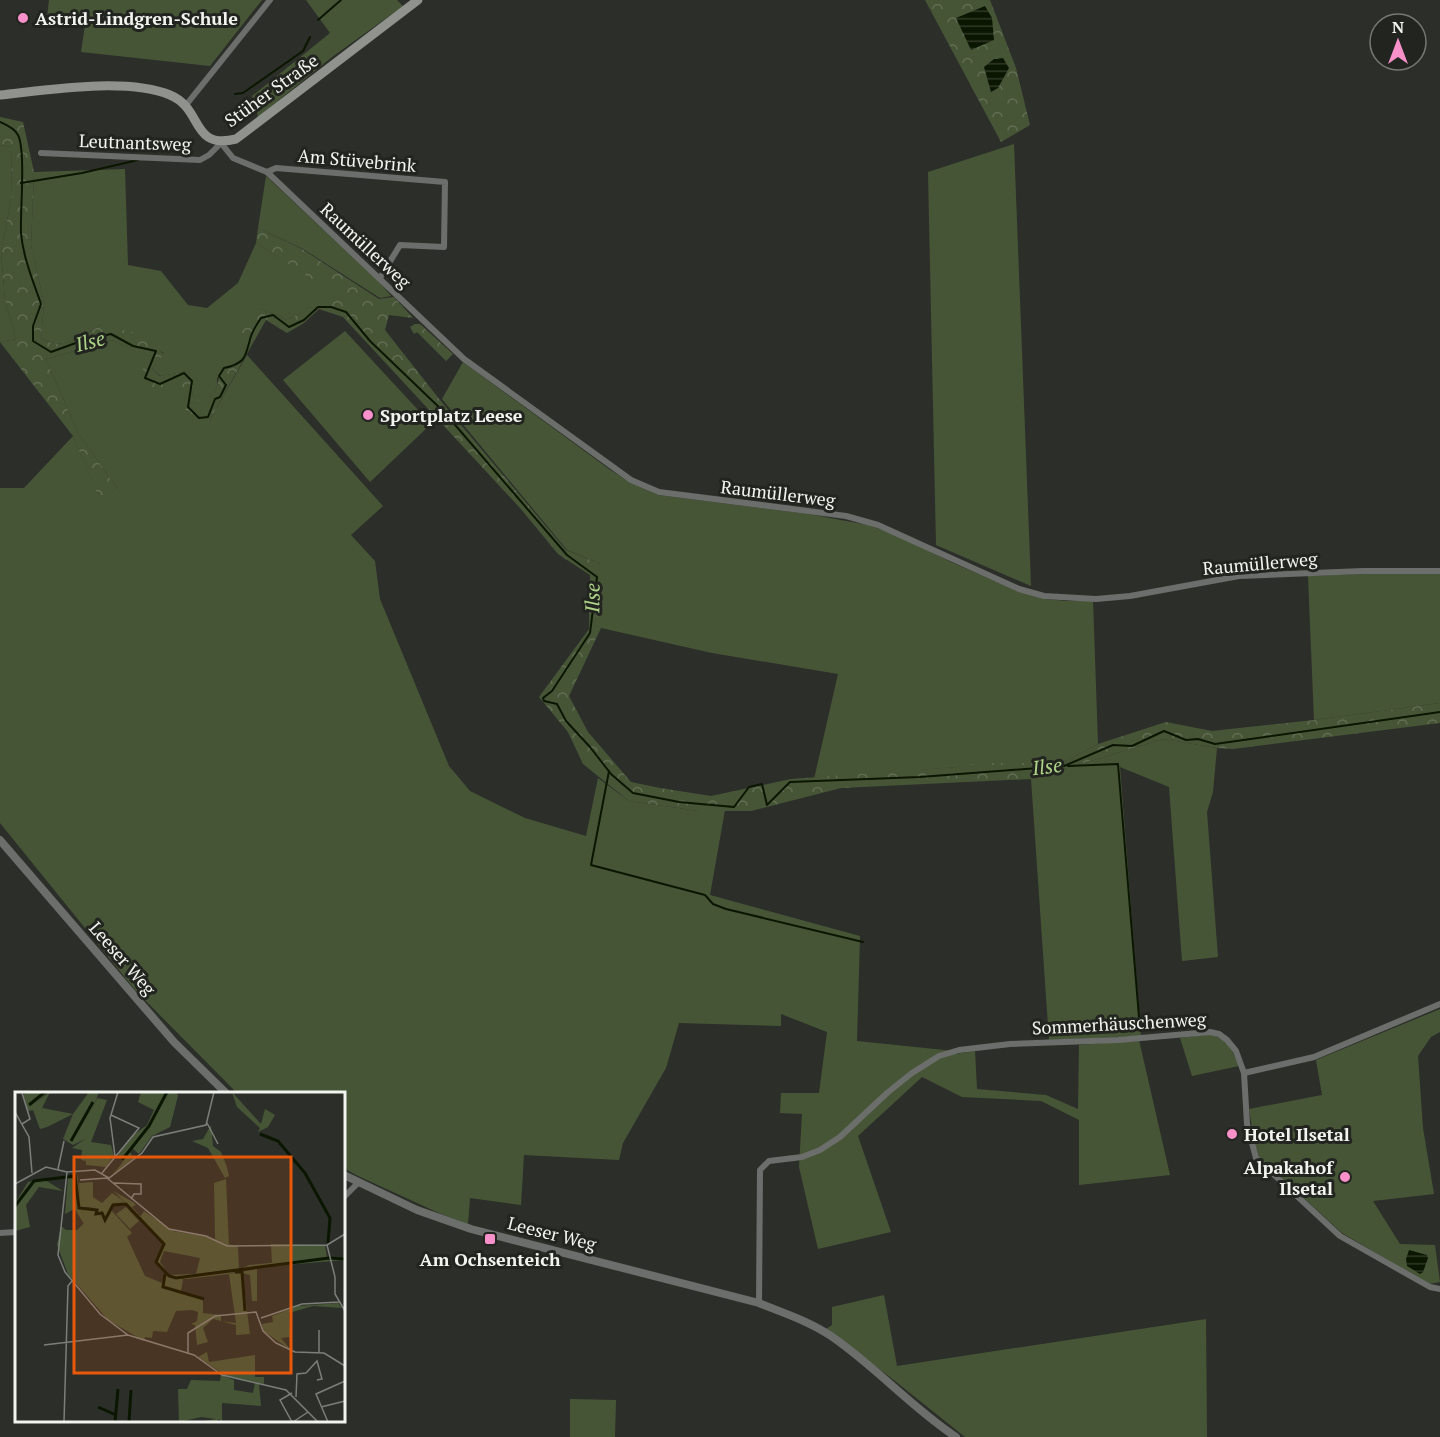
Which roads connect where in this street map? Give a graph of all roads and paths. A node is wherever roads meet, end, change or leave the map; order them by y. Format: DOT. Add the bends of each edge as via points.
graph roads {
  1 [pos="270,0"];
  2 [pos="418,0"];
  3 [pos="0,95"];
  4 [pos="186,105"];
  5 [pos="221,143"];
  6 [pos="41,153"];
  7 [pos="267,172"];
  8 [pos="380,278"];
  9 [pos="1440,571"];
  10 [pos="0,840"];
  11 [pos="1440,1004"];
  12 [pos="1244,1073"];
  13 [pos="225,1092"];
  14 [pos="345,1176"];
  15 [pos="357,1183"];
  16 [pos="345,1196"];
  17 [pos="15,1232"];
  18 [pos="0,1233"];
  19 [pos="1440,1289"];
  20 [pos="759,1303"];
  21 [pos="956,1437"];
  1 -- 4 [label="street"];
  2 -- 5 [label="main road, Stüher Straße" via="236,139"];
  3 -- 4 [label="main road" via="117,87 156,91"];
  4 -- 5 [label="main road, Stüher Straße" via="210,140"];
  5 -- 6 [label="street, Leutnantsweg" via="200,160"];
  5 -- 7 [label="street, Raumüllerweg" via="232,158"];
  7 -- 8 [label="street, Raumüllerweg"];
  7 -- 8 [label="street, Am Stüvebrink" via="276,168 445,182 444,247 400,245"];
  8 -- 9 [label="street, Raumüllerweg" via="464,359 631,480 659,492 846,516 878,525 1019,589 1044,596 1130,596 1269,574"];
  10 -- 13 [label="street, Leeser Weg" via="174,1042"];
  11 -- 12 [label="street" via="1314,1057"];
  12 -- 19 [label="street, Sommerhäuschenweg" via="1247,1124 1256,1158 1340,1236"];
  12 -- 20 [label="street, Sommerhäuschenweg" via="1227,1040 1210,1032 1010,1044 939,1056 912,1073 820,1150 769,1161 760,1170"];
  14 -- 15 [label="street, Leeser Weg"];
  15 -- 16 [label="street"];
  15 -- 20 [label="street, Leeser Weg" via="471,1230"];
  17 -- 18 [label="street"];
  20 -- 21 [label="street, Leeser Weg" via="830,1335"];
}
